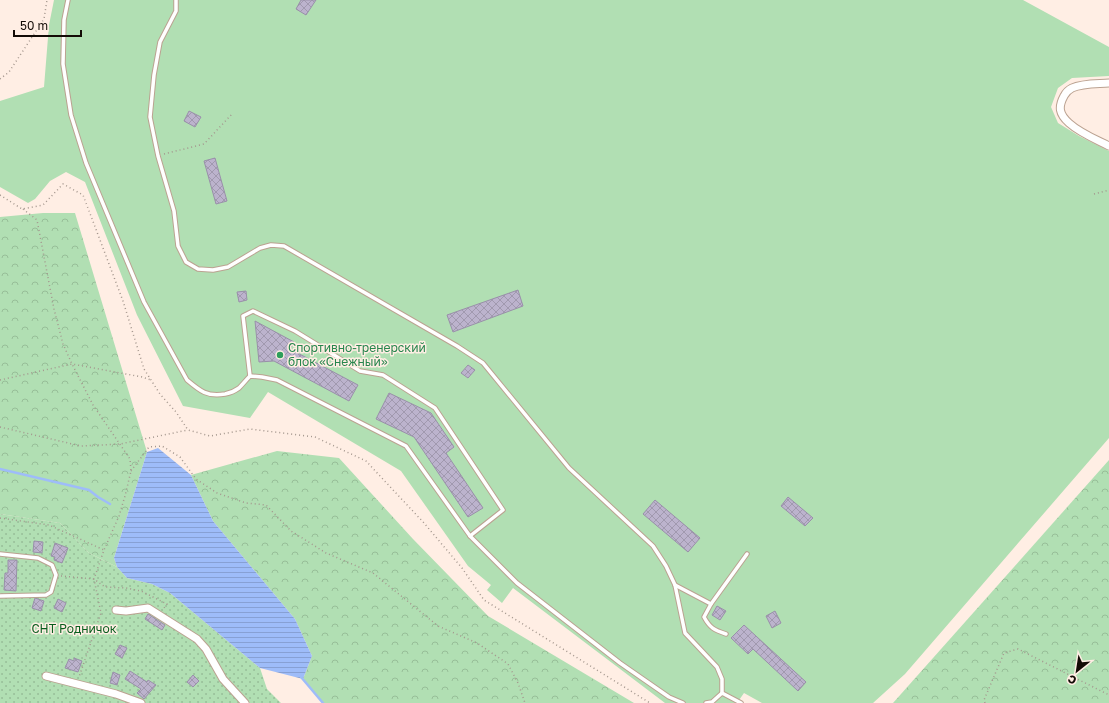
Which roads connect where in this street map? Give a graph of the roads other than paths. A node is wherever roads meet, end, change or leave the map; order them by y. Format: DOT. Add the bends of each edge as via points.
graph roads {
  1 [pos="68,0"];
  2 [pos="176,0"];
  3 [pos="1109,83"];
  4 [pos="1109,146"];
  5 [pos="250,376"];
  6 [pos="470,536"];
  7 [pos="0,554"];
  8 [pos="747,554"];
  9 [pos="675,585"];
  10 [pos="0,596"];
  11 [pos="711,604"];
  12 [pos="116,610"];
  13 [pos="726,634"];
  14 [pos="46,676"];
  15 [pos="722,693"];
  16 [pos="141,703"];
  17 [pos="245,703"];
  18 [pos="683,703"];
  19 [pos="706,703"];
  20 [pos="741,703"];
  1 -- 5 [label="lane" via="64,20 63,64 72,116 86,163 144,302 187,380 196,388 216,396 229,394 238,389"];
  2 -- 9 [label="lane" via="176,10 160,42 150,117 174,211 178,246 186,262 198,269 213,270 228,267 260,248 271,245 284,246 483,363 569,468 653,546"];
  3 -- 4 [label="street" via="1073,88 1066,92 1060,103 1061,115 1069,123"];
  5 -- 6 [label="lane" via="277,380 406,446"];
  5 -- 6 [label="lane" via="243,316 253,311 295,331 360,371 383,375 435,408 503,510"];
  6 -- 18 [label="lane" via="517,583 620,663 669,697"];
  7 -- 10 [label="lane" via="38,558 52,565 56,575 51,592 46,595"];
  8 -- 11 [label="lane"];
  9 -- 11 [label="lane"];
  9 -- 15 [label="lane" via="686,633 717,667 722,679"];
  11 -- 13 [label="lane" via="704,617 708,626"];
  12 -- 17 [label="street" via="148,608 197,639 224,679"];
  14 -- 16 [label="street"];
  15 -- 19 [label="lane" via="712,702"];
  15 -- 20 [label="lane"];
}
